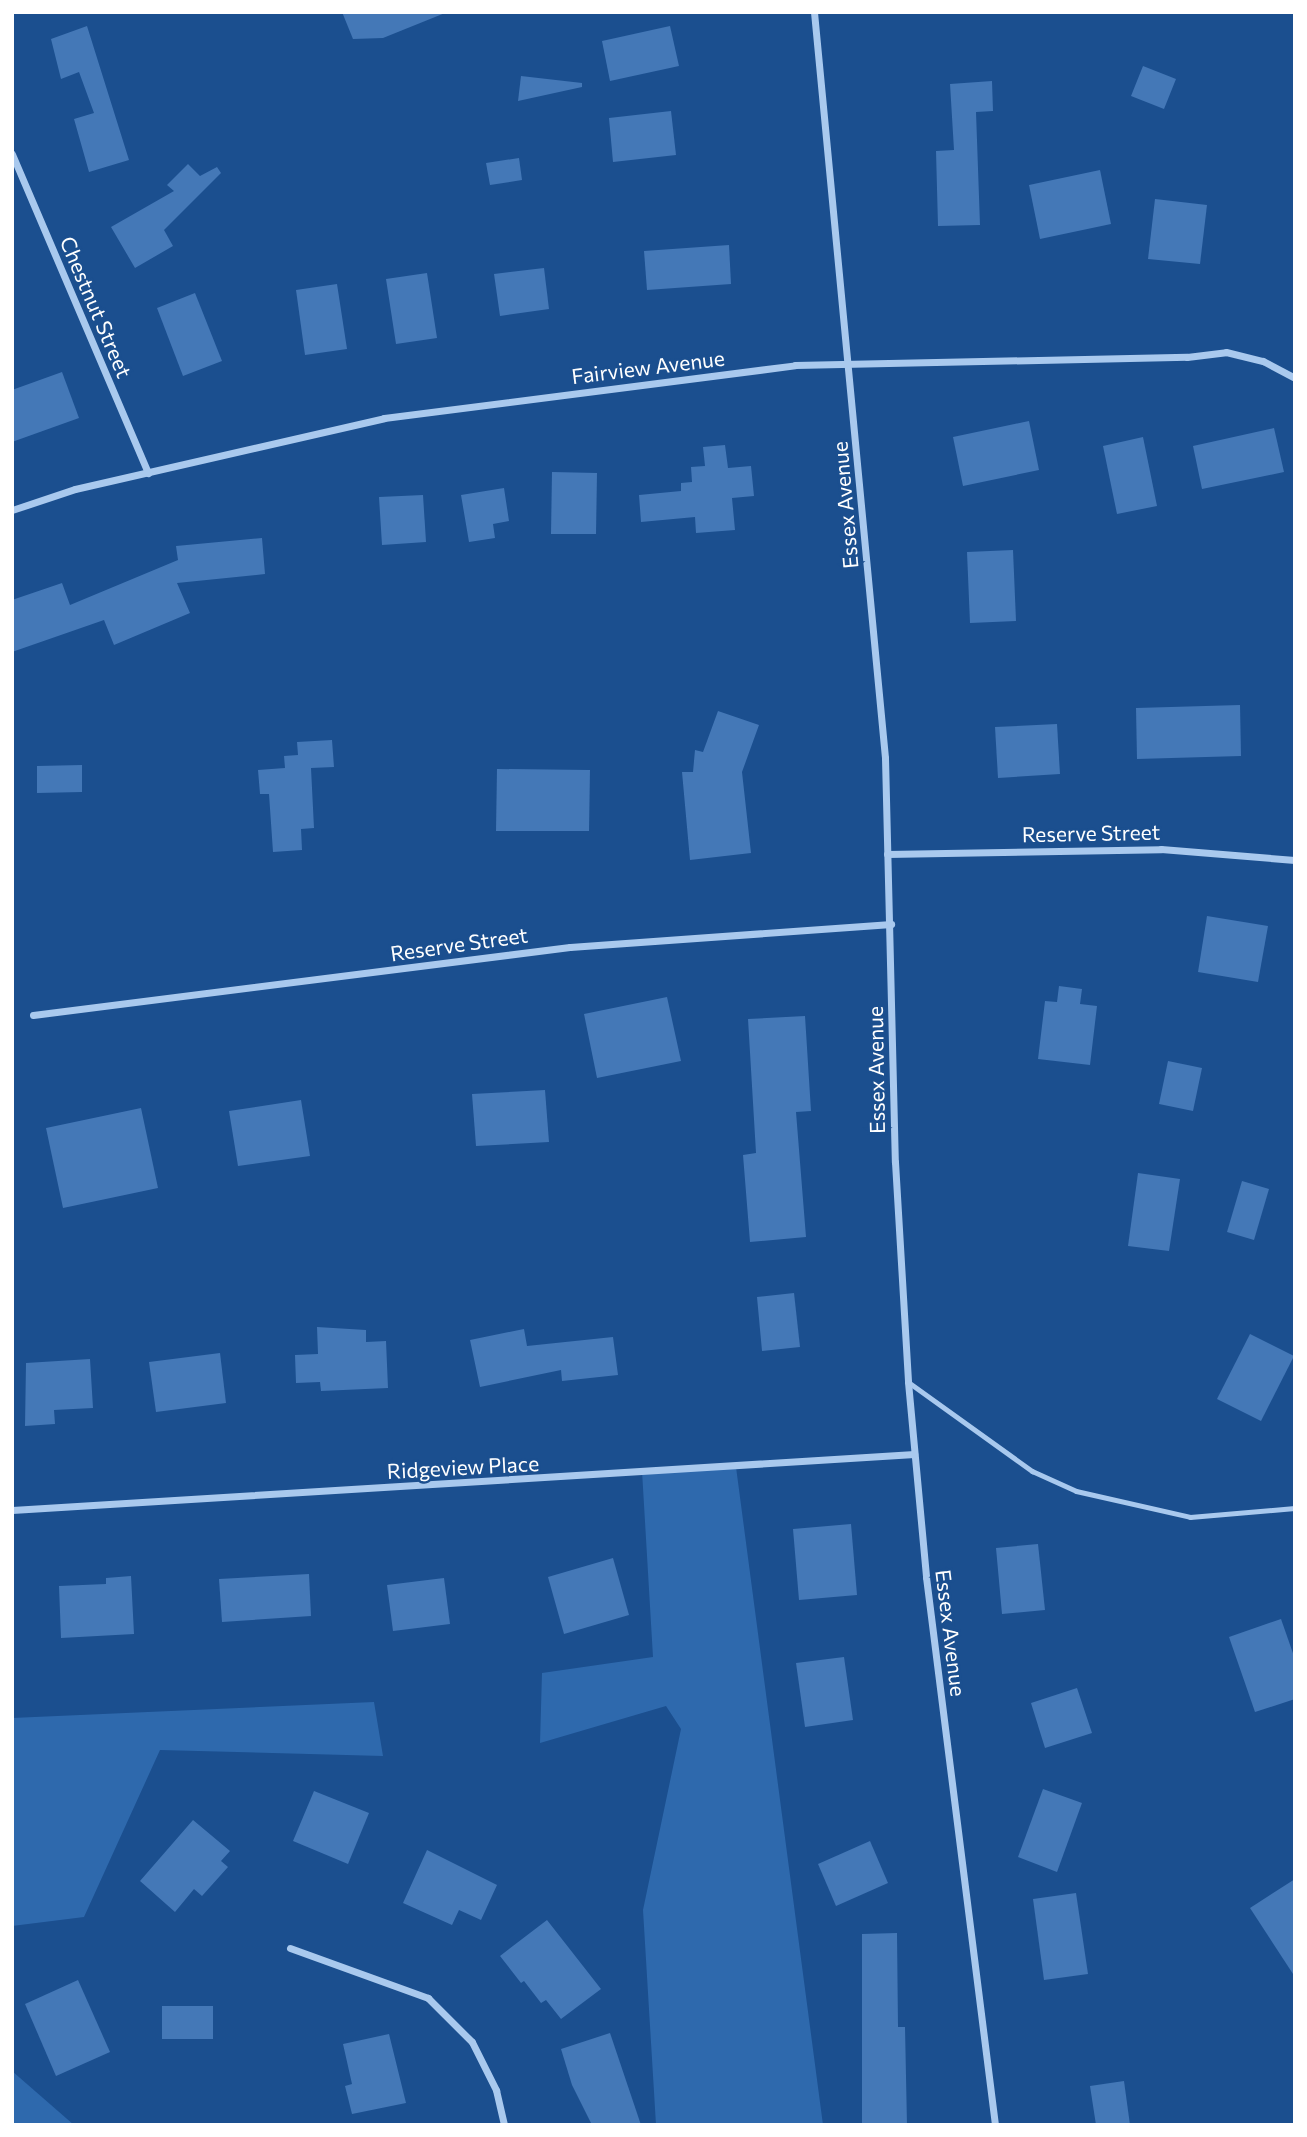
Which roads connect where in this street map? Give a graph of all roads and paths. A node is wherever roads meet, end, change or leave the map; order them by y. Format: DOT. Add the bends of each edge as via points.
graph roads {
  1 [pos="814,12"];
  2 [pos="12,155"];
  3 [pos="850,364"];
  4 [pos="1295,378"];
  5 [pos="148,472"];
  6 [pos="12,510"];
  7 [pos="887,854"];
  8 [pos="1295,860"];
  9 [pos="891,924"];
  10 [pos="33,1015"];
  11 [pos="908,1382"];
  12 [pos="915,1454"];
  13 [pos="1295,1508"];
  14 [pos="12,1510"];
  15 [pos="290,1948"];
  16 [pos="504,2125"];
  17 [pos="995,2125"];
  1 -- 3 [label="street, Essex Avenue"];
  2 -- 5 [label="street, Chestnut Street"];
  3 -- 4 [label="street, Fairview Avenue" via="1187,357 1226,352 1263,361"];
  3 -- 5 [label="street, Fairview Avenue" via="795,365 384,418"];
  3 -- 7 [label="street, Essex Avenue" via="885,758"];
  5 -- 6 [label="street, Fairview Avenue"];
  7 -- 8 [label="street, Reserve Street" via="1161,849"];
  7 -- 9 [label="street, Essex Avenue"];
  9 -- 10 [label="street, Reserve Street" via="570,947"];
  9 -- 11 [label="street, Essex Avenue" via="895,1162"];
  11 -- 12 [label="street, Essex Avenue"];
  11 -- 13 [label="lane" via="1032,1471 1076,1491 1190,1517"];
  12 -- 14 [label="street, Ridgeview Place"];
  12 -- 17 [label="street, Essex Avenue"];
  15 -- 16 [label="street" via="428,1998 472,2042 496,2090"];
}
